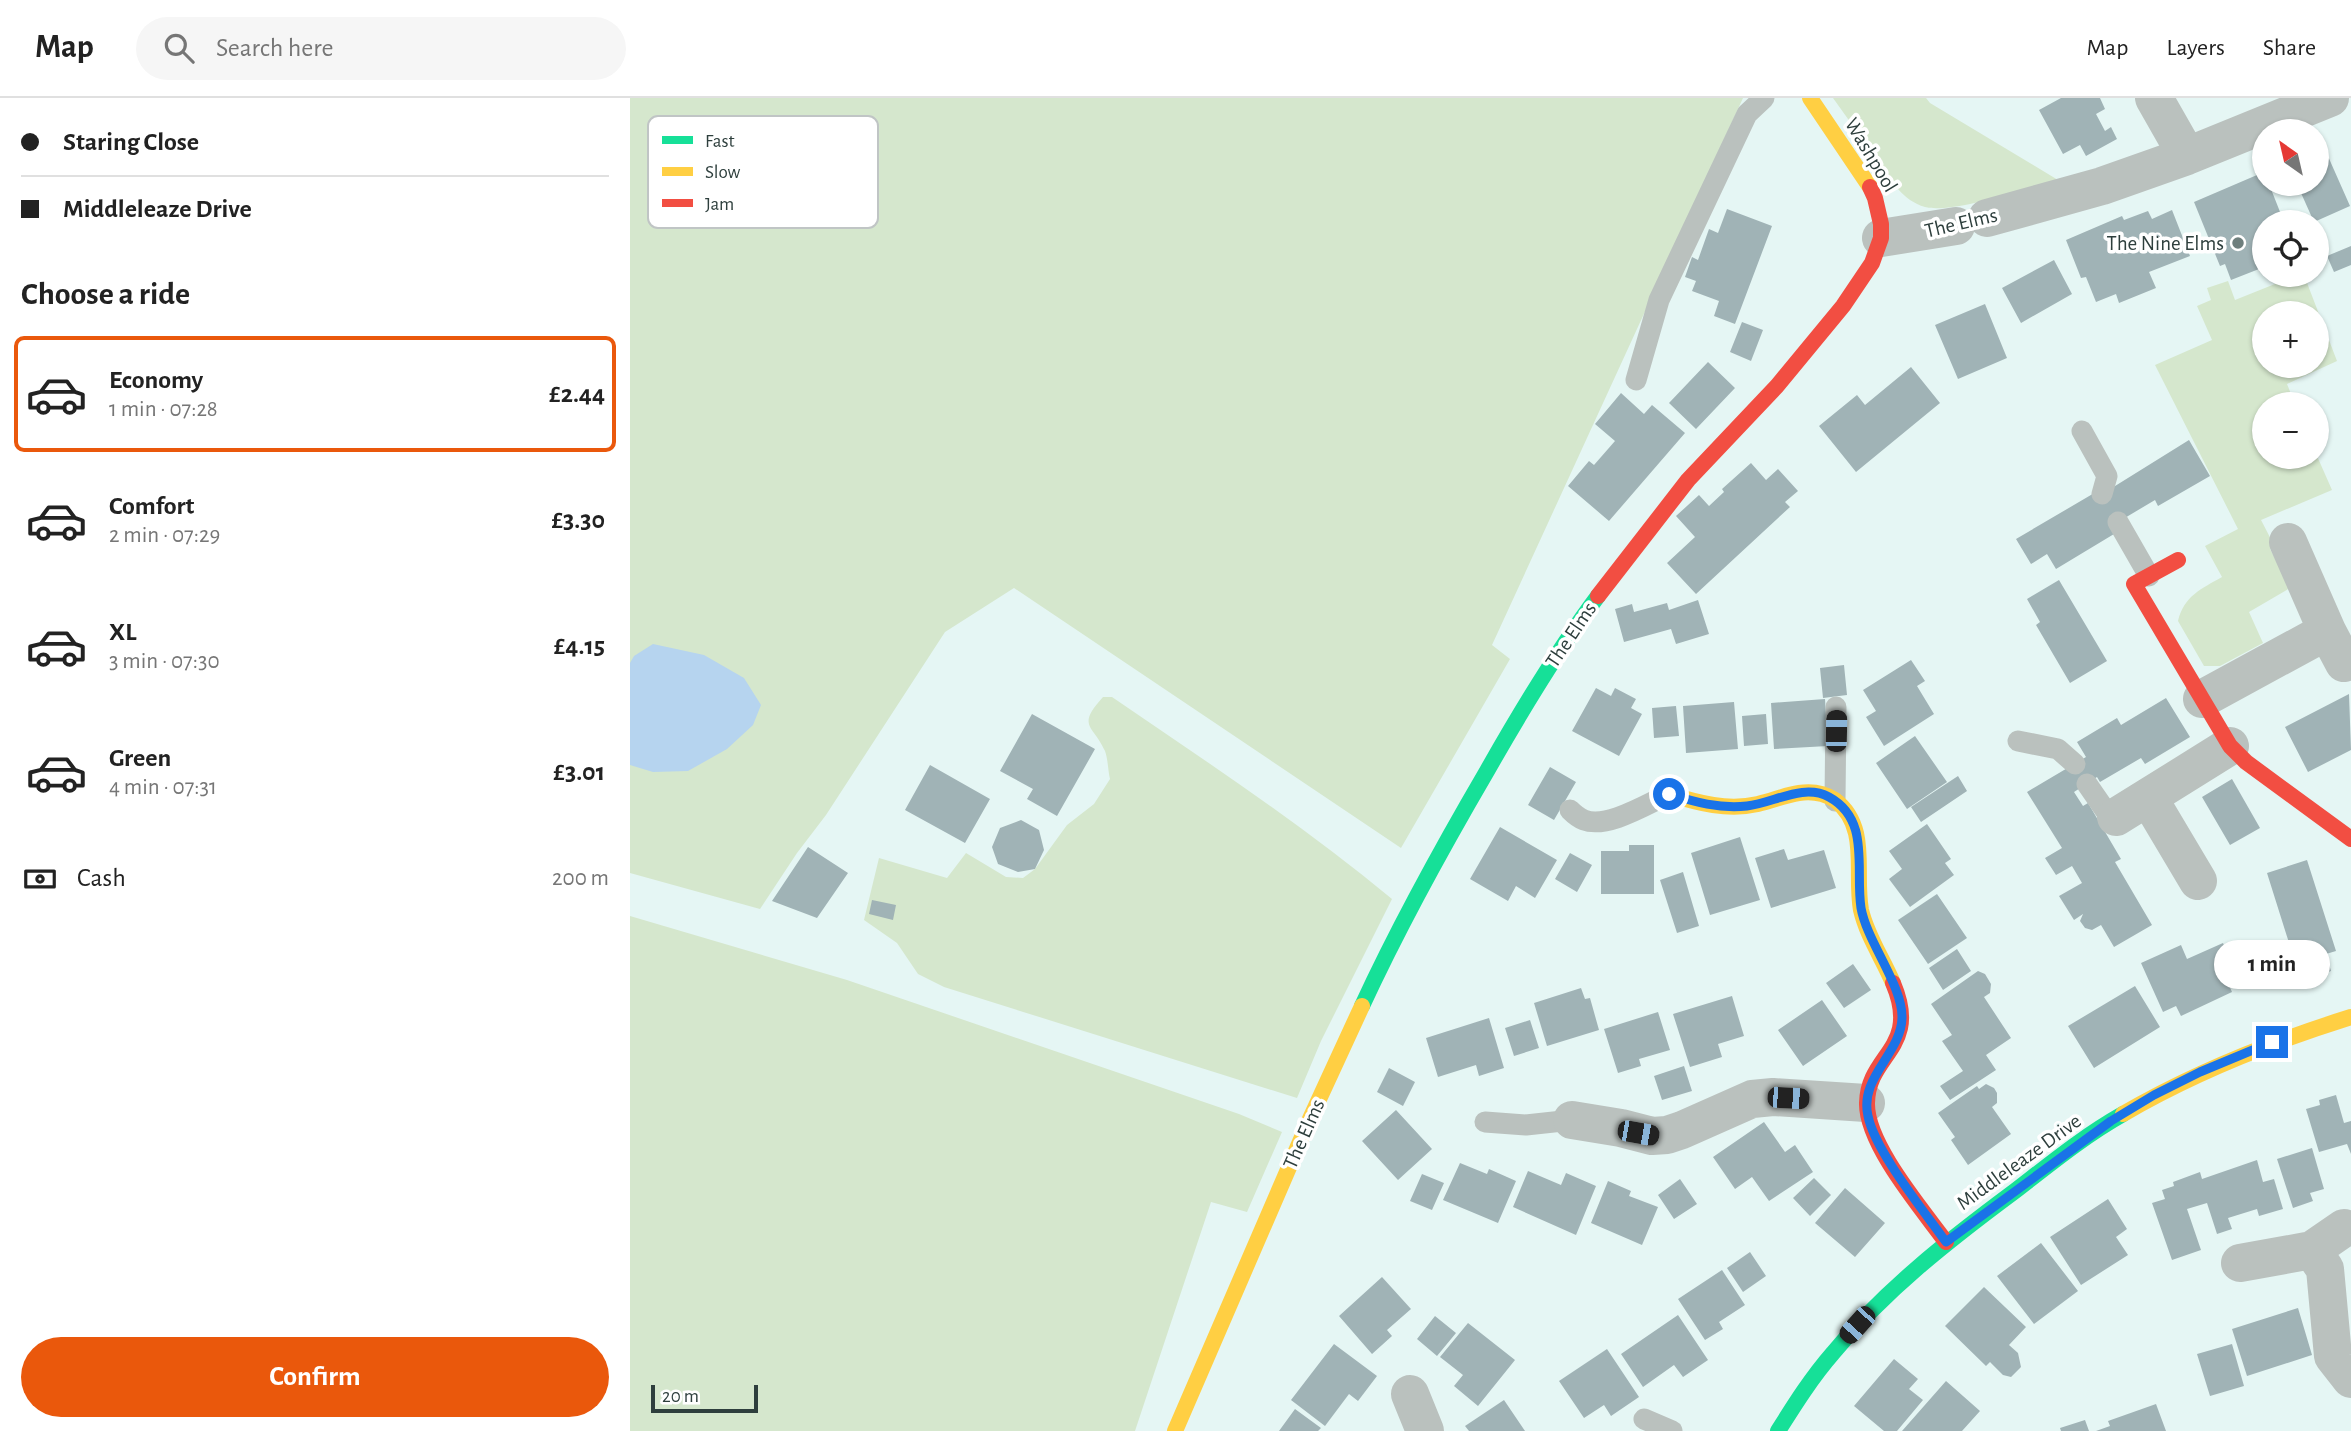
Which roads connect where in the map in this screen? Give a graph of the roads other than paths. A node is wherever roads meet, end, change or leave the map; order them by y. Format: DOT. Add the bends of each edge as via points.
graph roads {
  1 [pos="1764,98"];
  2 [pos="1810,98"];
  3 [pos="2154,98"];
  4 [pos="2330,98"];
  5 [pos="2187,156"];
  6 [pos="1881,238"];
  7 [pos="1636,380"];
  8 [pos="2082,431"];
  9 [pos="2102,494"];
  10 [pos="2118,522"];
  11 [pos="2288,542"];
  12 [pos="2178,559"];
  13 [pos="2149,576"];
  14 [pos="2341,651"];
  15 [pos="2202,699"];
  16 [pos="1836,707"];
  17 [pos="2018,741"];
  18 [pos="2230,746"];
  19 [pos="2075,764"];
  20 [pos="2087,783"];
  21 [pos="1669,794"];
  22 [pos="2148,797"];
  23 [pos="1835,801"];
  24 [pos="1570,810"];
  25 [pos="2116,817"];
  26 [pos="2351,839"];
  27 [pos="2198,881"];
  28 [pos="2351,1017"];
  29 [pos="1866,1103"];
  30 [pos="1572,1120"];
  31 [pos="1485,1122"];
  32 [pos="2344,1228"];
  33 [pos="1946,1242"];
  34 [pos="2312,1250"];
  35 [pos="2240,1263"];
  36 [pos="2351,1379"];
  37 [pos="1410,1394"];
  38 [pos="1644,1419"];
  39 [pos="1785,1428"];
  40 [pos="1175,1431"];
  41 [pos="1426,1431"];
  42 [pos="1672,1431"];
  1 -- 7 [label="lane" via="1747,114 1659,300"];
  2 -- 6 [label="street, Washpool" via="1867,181 1880,212"];
  3 -- 5 [label="street"];
  4 -- 5 [label="street, The Elms"];
  5 -- 6 [label="street, The Elms" via="2102,187 1972,222"];
  6 -- 40 [label="street, The Elms" via="1872,262 1843,306 1777,386 1688,480 1617,570 1508,734 1443,846 1366,998"];
  8 -- 9 [label="lane" via="2107,476"];
  10 -- 13 [label="lane"];
  11 -- 14 [label="street"];
  12 -- 13 [label="street"];
  13 -- 15 [label="street" via="2134,584"];
  14 -- 15 [label="street"];
  15 -- 18 [label="street"];
  16 -- 23 [label="lane"];
  17 -- 19 [label="lane" via="2058,749"];
  18 -- 22 [label="street"];
  18 -- 26 [label="street"];
  20 -- 25 [label="lane" via="2105,810"];
  21 -- 23 [label="street" via="1709,806 1748,806 1812,791"];
  21 -- 24 [label="lane" via="1605,821 1582,819"];
  22 -- 25 [label="street"];
  22 -- 27 [label="street"];
  23 -- 29 [label="street" via="1854,823 1861,910 1899,999 1902,1019 1867,1091"];
  28 -- 33 [label="street, Middleleaze Drive" via="2253,1049 2154,1095 2102,1127"];
  29 -- 30 [label="street" via="1752,1099 1682,1130 1652,1136"];
  29 -- 33 [label="street" via="1868,1119 1890,1161"];
  30 -- 31 [label="lane" via="1526,1125"];
  32 -- 34 [label="street"];
  33 -- 39 [label="street, Middleleaze Drive" via="1884,1296 1837,1347"];
  34 -- 35 [label="street"];
  34 -- 36 [label="street" via="2325,1269 2333,1356"];
  37 -- 41 [label="street"];
  38 -- 42 [label="lane"];
}
